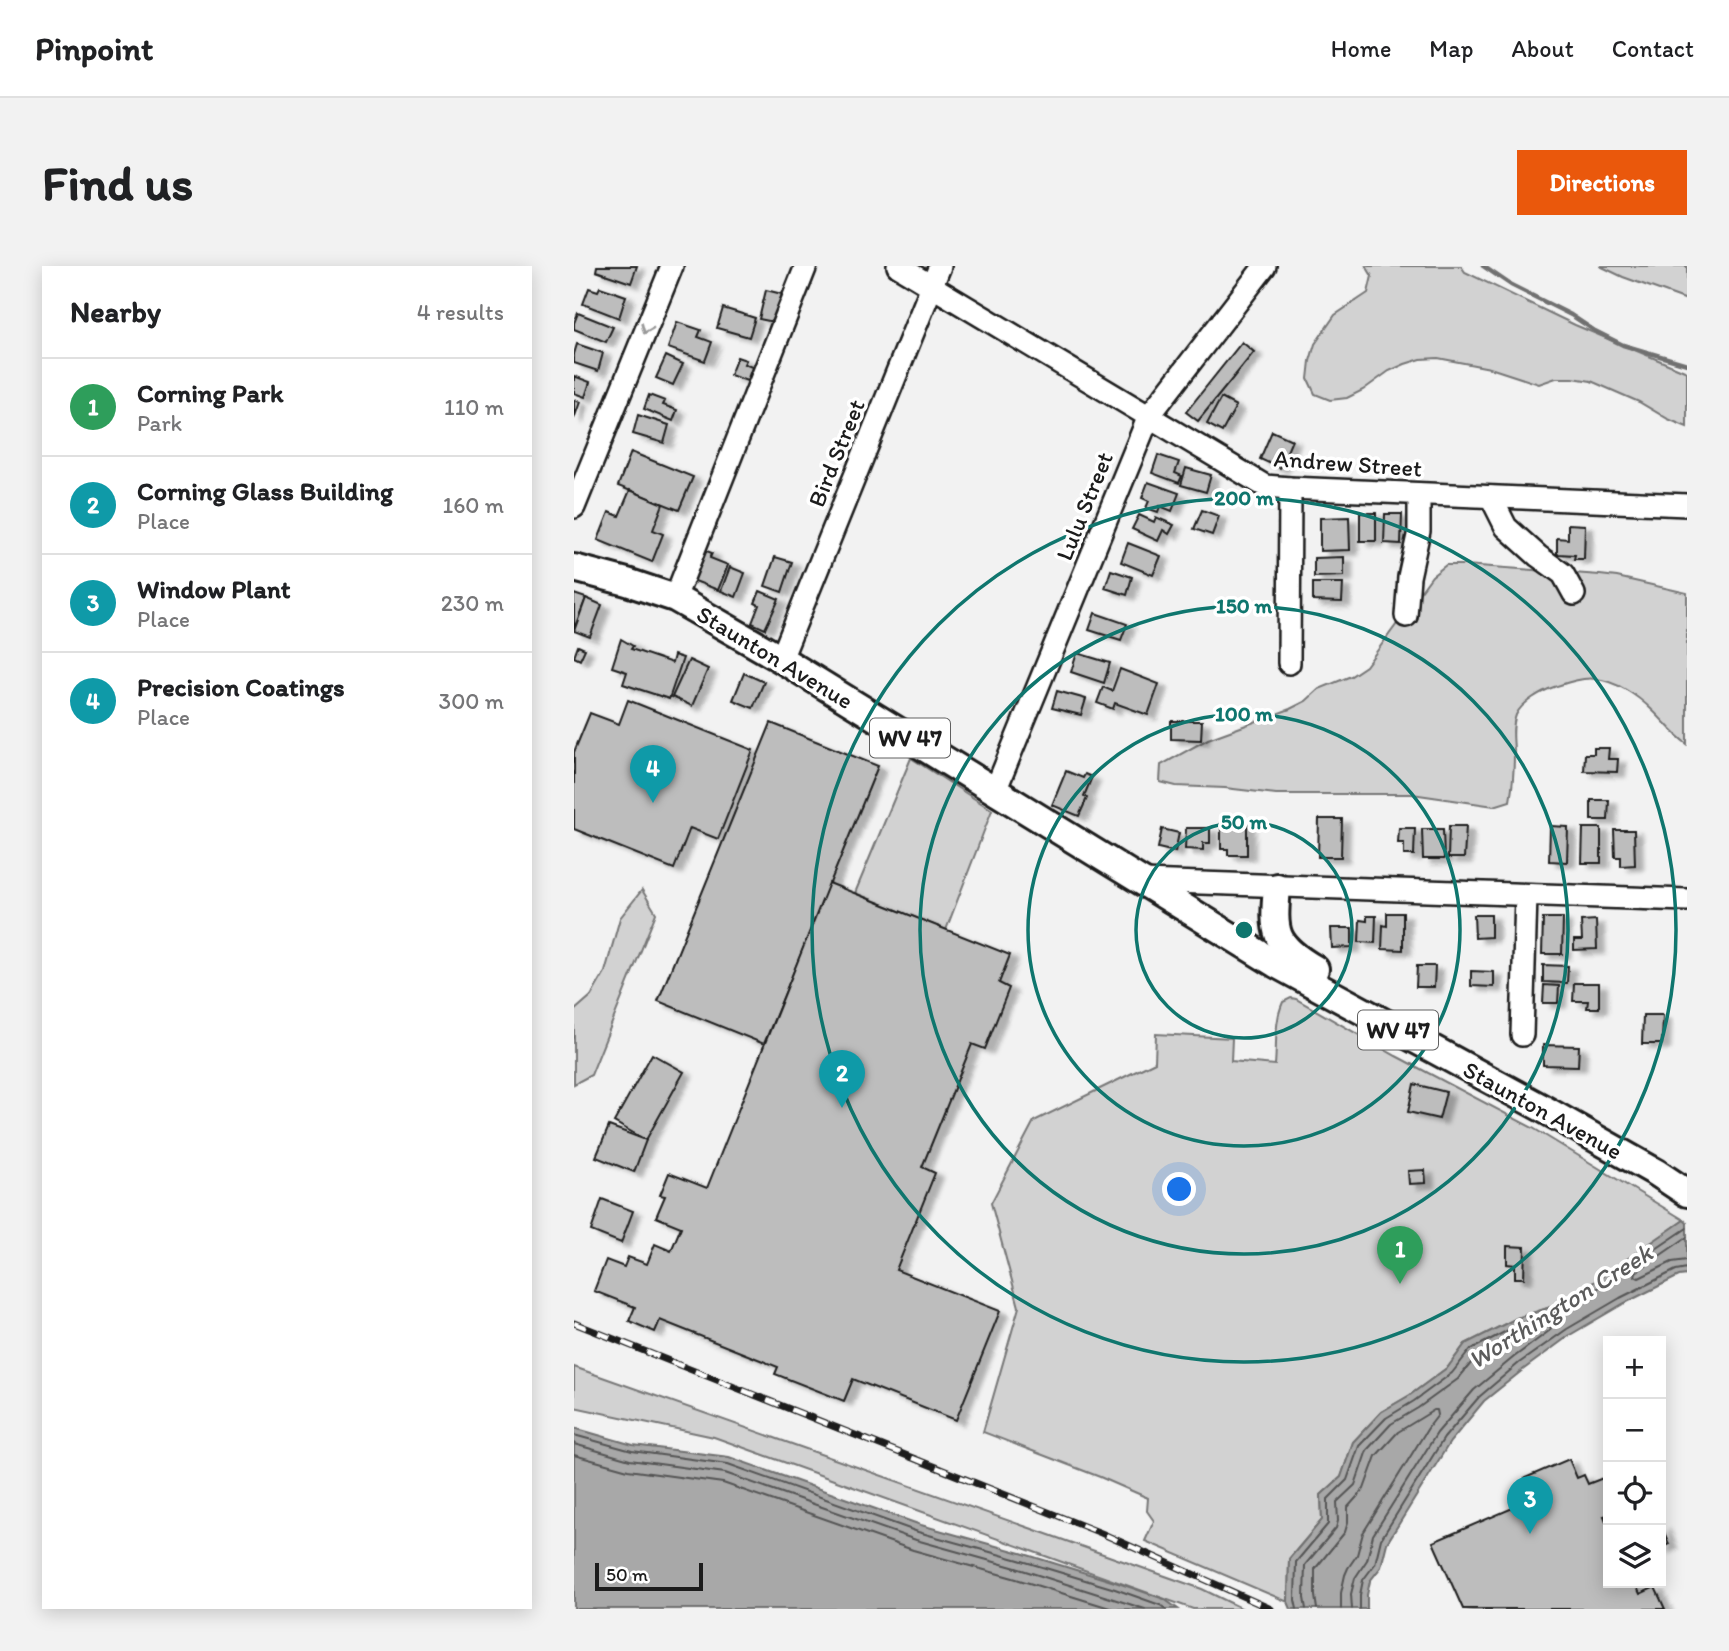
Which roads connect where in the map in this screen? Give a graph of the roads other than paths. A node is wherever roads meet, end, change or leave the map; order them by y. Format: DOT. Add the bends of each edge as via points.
graph roads {
  1 [pos="672,266"];
  2 [pos="806,266"];
  3 [pos="898,266"];
  4 [pos="1265,266"];
  5 [pos="936,275"];
  6 [pos="1149,416"];
  7 [pos="1290,488"];
  8 [pos="1419,494"];
  9 [pos="1491,497"];
  10 [pos="1687,505"];
  11 [pos="574,507"];
  12 [pos="574,569"];
  13 [pos="1574,594"];
  14 [pos="675,598"];
  15 [pos="1406,616"];
  16 [pos="781,659"];
  17 [pos="1289,663"];
  18 [pos="995,791"];
  19 [pos="1143,881"];
  20 [pos="1276,887"];
  21 [pos="1526,895"];
  22 [pos="1687,900"];
  23 [pos="1275,916"];
  24 [pos="1250,948"];
  25 [pos="1522,1035"];
  26 [pos="1413,1038"];
  27 [pos="1687,1193"];
  1 -- 11 [label="street, one-way"];
  2 -- 14 [label="street"];
  3 -- 5 [label="street, Andrew Street"];
  4 -- 6 [label="street, Lulu Street"];
  5 -- 6 [label="street, Andrew Street"];
  5 -- 16 [label="street, Bird Street"];
  6 -- 7 [label="street, Andrew Street" via="1265,486"];
  6 -- 18 [label="street, Lulu Street"];
  7 -- 8 [label="street, Andrew Street"];
  7 -- 17 [label="street"];
  8 -- 9 [label="street, Andrew Street"];
  8 -- 15 [label="street" via="1419,531"];
  9 -- 10 [label="street, Andrew Street"];
  9 -- 13 [label="street" via="1506,527 1563,574"];
  12 -- 14 [label="main road, Staunton Avenue / WV 47"];
  14 -- 16 [label="main road, Staunton Avenue / WV 47"];
  16 -- 18 [label="main road, Staunton Avenue / WV 47"];
  18 -- 19 [label="main road, Staunton Avenue / WV 47"];
  19 -- 20 [label="street, Staunton Avenue"];
  19 -- 24 [label="main road, Staunton Avenue / WV 47"];
  20 -- 21 [label="street, Staunton Avenue"];
  20 -- 23 [label="main road"];
  21 -- 22 [label="street, Staunton Avenue"];
  21 -- 25 [label="street"];
  23 -- 24 [label="main road"];
  23 -- 26 [label="main road" via="1280,941 1289,952 1383,1009"];
  24 -- 26 [label="main road, Staunton Avenue / WV 47"];
  26 -- 27 [label="main road, Staunton Avenue / WV 47"];
}
